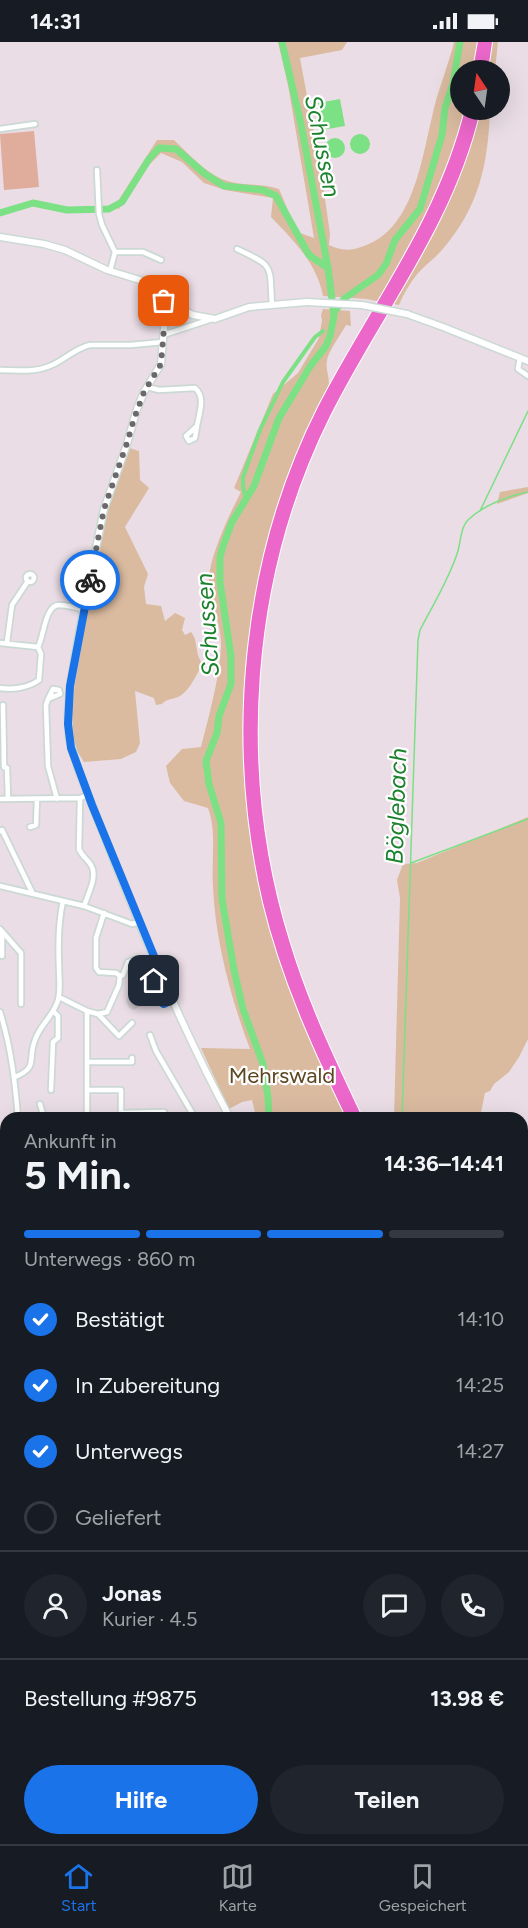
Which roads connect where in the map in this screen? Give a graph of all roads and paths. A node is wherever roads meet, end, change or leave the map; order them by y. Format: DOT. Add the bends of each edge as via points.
graph roads {
  1 [pos="482,42"];
  2 [pos="488,42"];
  3 [pos="479,60"];
  4 [pos="485,60"];
  5 [pos="466,120"];
  6 [pos="473,120"];
  7 [pos="35,124"];
  8 [pos="0,129"];
  9 [pos="97,170"];
  10 [pos="0,237"];
  11 [pos="237,249"];
  12 [pos="114,252"];
  13 [pos="161,260"];
  14 [pos="110,271"];
  15 [pos="164,301"];
  16 [pos="272,305"];
  17 [pos="215,319"];
  18 [pos="163,338"];
  19 [pos="520,358"];
  20 [pos="528,361"];
  21 [pos="0,370"];
  22 [pos="528,376"];
  23 [pos="147,387"];
  24 [pos="197,426"];
  25 [pos="28,581"];
  26 [pos="84,609"];
  27 [pos="6,642"];
  28 [pos="0,643"];
  29 [pos="38,647"];
  30 [pos="0,688"];
  31 [pos="48,699"];
  32 [pos="3,705"];
  33 [pos="2,766"];
  34 [pos="88,795"];
  35 [pos="80,798"];
  36 [pos="0,799"];
  37 [pos="8,799"];
  38 [pos="37,799"];
  39 [pos="57,799"];
  40 [pos="30,827"];
  41 [pos="0,831"];
  42 [pos="0,886"];
  43 [pos="32,892"];
  44 [pos="63,901"];
  45 [pos="84,906"];
  46 [pos="104,913"];
  47 [pos="140,922"];
  48 [pos="1,930"];
  49 [pos="2,956"];
  50 [pos="120,976"];
  51 [pos="59,997"];
  52 [pos="172,1000"];
  53 [pos="21,1004"];
  54 [pos="87,1011"];
  55 [pos="0,1012"];
  56 [pos="54,1012"];
  57 [pos="98,1014"];
  58 [pos="132,1023"];
  59 [pos="150,1035"];
  60 [pos="132,1058"];
  61 [pos="88,1062"];
  62 [pos="15,1077"];
  63 [pos="51,1090"];
  64 [pos="87,1090"];
  65 [pos="40,1104"];
  66 [pos="18,1112"];
  67 [pos="41,1112"];
  68 [pos="87,1112"];
  69 [pos="121,1112"];
  70 [pos="192,1112"];
  71 [pos="227,1112"];
  72 [pos="348,1112"];
  73 [pos="355,1112"];
  1 -- 3 [label="highway"];
  2 -- 4 [label="highway"];
  5 -- 72 [label="highway" via="453,163 415,248 341,373 306,444 276,528 253,644 249,768 265,892 292,984"];
  6 -- 73 [label="highway" via="437,219 347,374 311,447 282,531 259,644 254,697 255,768 267,869 298,982"];
  7 -- 8 [label="street"];
  9 -- 12 [label="street" via="99,214"];
  10 -- 14 [label="main road" via="54,246"];
  11 -- 16 [label="street" via="269,269"];
  12 -- 13 [label="street" via="143,252"];
  12 -- 14 [label="street"];
  14 -- 15 [label="main road" via="148,283"];
  15 -- 17 [label="main road" via="193,315"];
  15 -- 18 [label="main road"];
  16 -- 17 [label="main road" via="249,307"];
  16 -- 19 [label="main road, bridge" via="362,305 407,314"];
  17 -- 18 [label="street"];
  18 -- 21 [label="street" via="131,345 83,346 40,369"];
  18 -- 23 [label="main road" via="161,364"];
  19 -- 20 [label="main road"];
  19 -- 22 [label="street" via="518,369"];
  23 -- 24 [label="street" via="195,388 201,396"];
  23 -- 26 [label="main road" via="104,509"];
  25 -- 27 [label="street" via="12,605"];
  26 -- 29 [label="street" via="53,607"];
  26 -- 34 [label="main road" via="70,686 68,724 74,759"];
  27 -- 28 [label="street"];
  27 -- 29 [label="street"];
  29 -- 30 [label="street" via="39,680 11,690"];
  31 -- 39 [label="street" via="48,766"];
  32 -- 33 [label="street"];
  33 -- 37 [label="street" via="7,768"];
  34 -- 35 [label="street"];
  34 -- 47 [label="main road"];
  35 -- 39 [label="street"];
  35 -- 45 [label="street" via="79,849 92,866 94,876"];
  36 -- 37 [label="street"];
  37 -- 38 [label="street"];
  38 -- 39 [label="street"];
  38 -- 40 [label="street" via="36,825"];
  41 -- 43 [label="street"];
  42 -- 43 [label="street"];
  43 -- 44 [label="street"];
  44 -- 45 [label="street"];
  44 -- 51 [label="street" via="58,937"];
  45 -- 46 [label="street"];
  46 -- 47 [label="street" via="132,924"];
  46 -- 50 [label="street" via="96,938 96,968"];
  47 -- 52 [label="main road"];
  48 -- 49 [label="street"];
  48 -- 53 [label="street" via="21,953"];
  50 -- 52 [label="street" via="128,962 146,961 156,999 164,1004"];
  50 -- 57 [label="street" via="107,1012"];
  51 -- 54 [label="street"];
  51 -- 56 [label="street"];
  52 -- 71 [label="main road"];
  54 -- 57 [label="street"];
  54 -- 61 [label="street"];
  55 -- 62 [label="street"];
  56 -- 62 [label="street" via="36,1037 28,1071"];
  56 -- 63 [label="street" via="58,1016 58,1038 53,1042"];
  57 -- 58 [label="street" via="119,1036"];
  59 -- 70 [label="street"];
  60 -- 61 [label="street" via="132,1062"];
  61 -- 64 [label="street"];
  62 -- 66 [label="street"];
  64 -- 68 [label="street"];
  64 -- 69 [label="street" via="121,1090"];
  65 -- 67 [label="street"];
}
